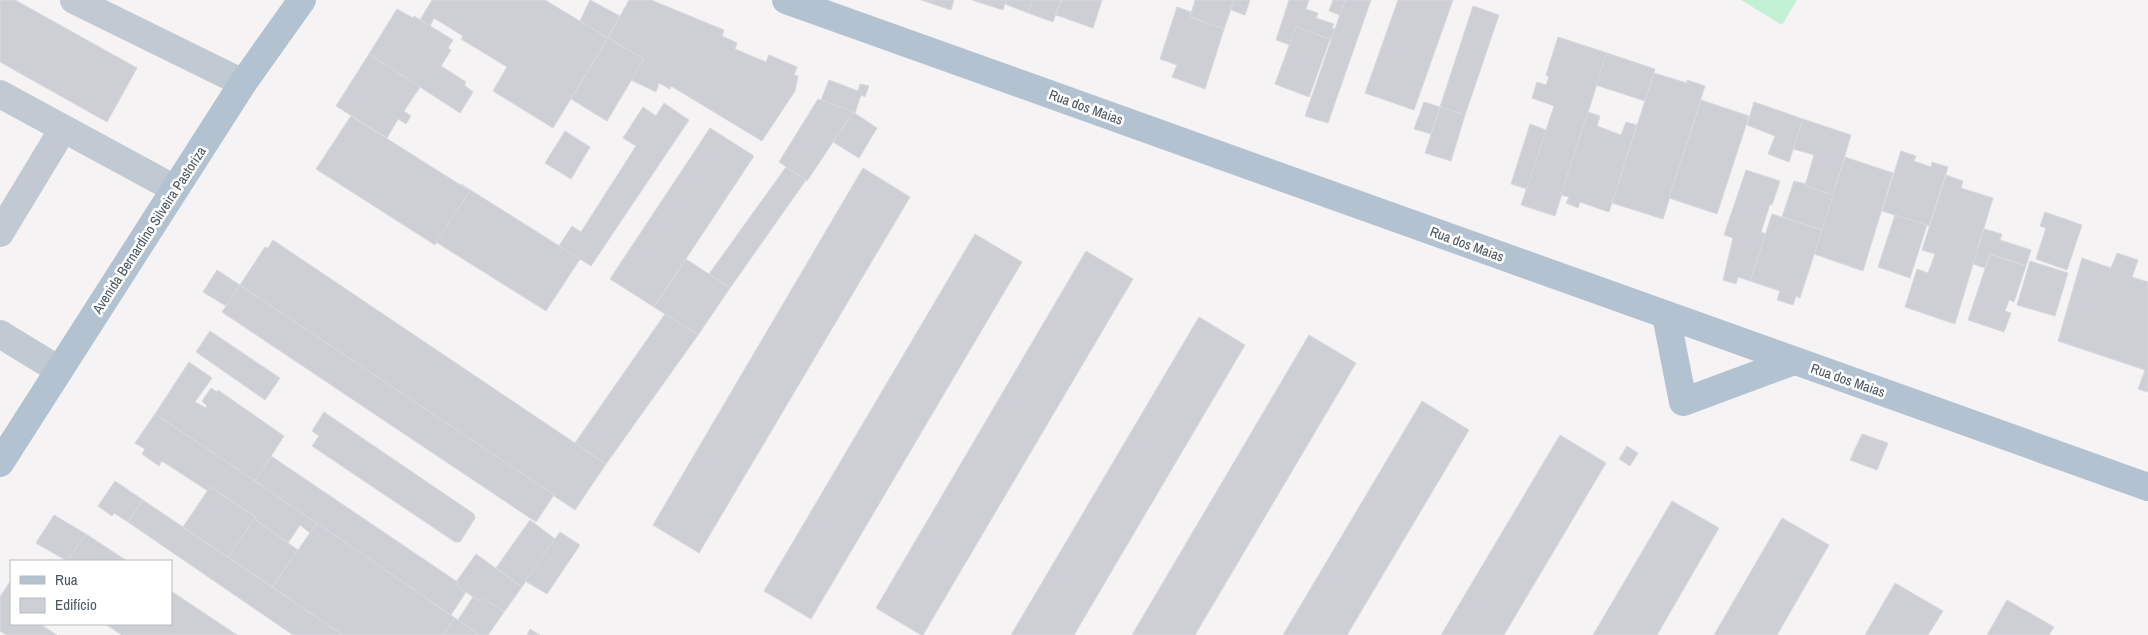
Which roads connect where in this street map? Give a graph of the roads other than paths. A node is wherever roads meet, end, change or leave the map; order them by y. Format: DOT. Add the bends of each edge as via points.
graph roads {
  1 [pos="74,0"];
  2 [pos="302,0"];
  3 [pos="786,0"];
  4 [pos="243,83"];
  5 [pos="0,94"];
  6 [pos="63,129"];
  7 [pos="175,189"];
  8 [pos="0,233"];
  9 [pos="1666,315"];
  10 [pos="0,334"];
  11 [pos="1794,361"];
  12 [pos="60,370"];
  13 [pos="0,463"];
  14 [pos="2148,487"];
  1 -- 4 [label="lane"];
  2 -- 4 [label="main road, Avenida Bernardino Silveira Pastoriza"];
  3 -- 9 [label="main road, Rua dos Maias"];
  4 -- 7 [label="main road, Avenida Bernardino Silveira Pastoriza"];
  5 -- 6 [label="lane"];
  6 -- 7 [label="lane"];
  6 -- 8 [label="lane"];
  7 -- 12 [label="main road, Avenida Bernardino Silveira Pastoriza"];
  9 -- 11 [label="main road, Rua dos Maias"];
  9 -- 11 [label="main road" via="1682,402"];
  10 -- 12 [label="lane"];
  11 -- 14 [label="main road, Rua dos Maias"];
  12 -- 13 [label="main road, Avenida Bernardino Silveira Pastoriza"];
}
